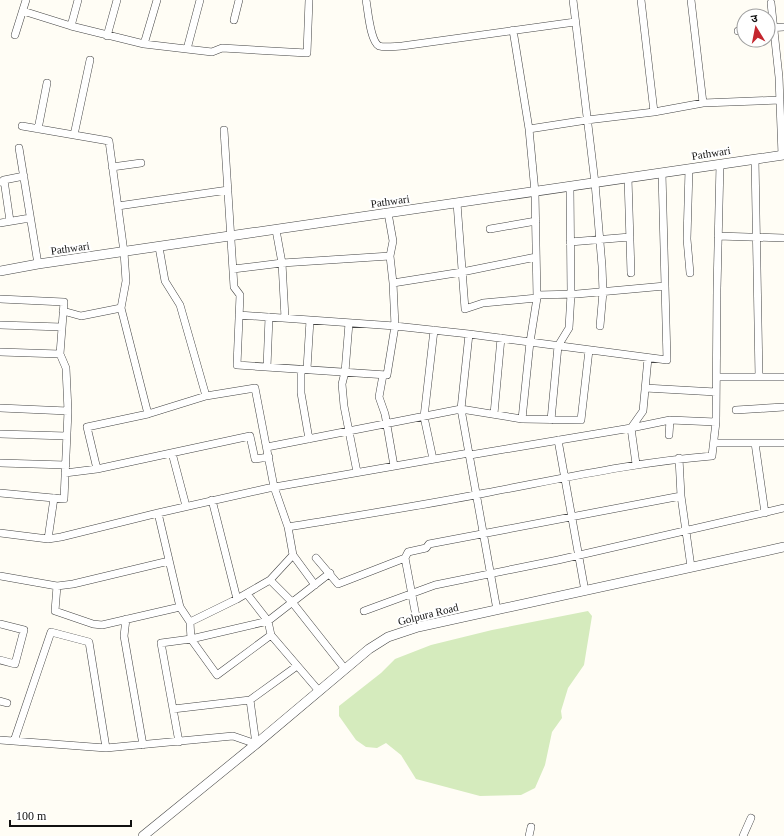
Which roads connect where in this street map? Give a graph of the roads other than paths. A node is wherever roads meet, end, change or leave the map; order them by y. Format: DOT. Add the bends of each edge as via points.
graph roads {
  1 [pos="26,0"];
  2 [pos="78,0"];
  3 [pos="117,0"];
  4 [pos="157,0"];
  5 [pos="200,0"];
  6 [pos="239,0"];
  7 [pos="309,0"];
  8 [pos="366,0"];
  9 [pos="573,0"];
  10 [pos="641,0"];
  11 [pos="691,0"];
  12 [pos="771,3"];
  13 [pos="771,8"];
  14 [pos="23,10"];
  15 [pos="234,20"];
  16 [pos="575,22"];
  17 [pos="71,26"];
  18 [pos="514,30"];
  19 [pos="15,35"];
  20 [pos="107,36"];
  21 [pos="144,44"];
  22 [pos="774,48"];
  23 [pos="188,49"];
  24 [pos="90,60"];
  25 [pos="47,83"];
  26 [pos="780,100"];
  27 [pos="703,103"];
  28 [pos="654,112"];
  29 [pos="587,120"];
  30 [pos="22,126"];
  31 [pos="38,129"];
  32 [pos="529,129"];
  33 [pos="224,130"];
  34 [pos="74,135"];
  35 [pos="19,148"];
  36 [pos="783,155"];
  37 [pos="755,159"];
  38 [pos="141,163"];
  39 [pos="720,164"];
  40 [pos="112,167"];
  41 [pos="689,169"];
  42 [pos="662,173"];
  43 [pos="24,176"];
  44 [pos="628,178"];
  45 [pos="2,182"];
  46 [pos="595,183"];
  47 [pos="570,186"];
  48 [pos="228,190"];
  49 [pos="535,192"];
  50 [pos="457,203"];
  51 [pos="118,206"];
  52 [pos="388,213"];
  53 [pos="30,218"];
  54 [pos="10,221"];
  55 [pos="536,221"];
  56 [pos="0,223"];
  57 [pos="490,229"];
  58 [pos="276,230"];
  59 [pos="231,236"];
  60 [pos="718,236"];
  61 [pos="756,236"];
  62 [pos="630,237"];
  63 [pos="784,238"];
  64 [pos="600,239"];
  65 [pos="570,242"];
  66 [pos="159,247"];
  67 [pos="124,252"];
  68 [pos="390,256"];
  69 [pos="536,257"];
  70 [pos="282,263"];
  71 [pos="38,264"];
  72 [pos="233,269"];
  73 [pos="0,272"];
  74 [pos="462,272"];
  75 [pos="631,273"];
  76 [pos="690,273"];
  77 [pos="393,283"];
  78 [pos="664,286"];
  79 [pos="603,292"];
  80 [pos="571,294"];
  81 [pos="537,296"];
  82 [pos="0,299"];
  83 [pos="121,308"];
  84 [pos="64,311"];
  85 [pos="239,315"];
  86 [pos="269,317"];
  87 [pos="285,318"];
  88 [pos="310,320"];
  89 [pos="350,323"];
  90 [pos="0,325"];
  91 [pos="395,326"];
  92 [pos="600,326"];
  93 [pos="62,327"];
  94 [pos="434,330"];
  95 [pos="469,334"];
  96 [pos="501,338"];
  97 [pos="530,342"];
  98 [pos="558,346"];
  99 [pos="589,350"];
  100 [pos="0,352"];
  101 [pos="60,354"];
  102 [pos="648,358"];
  103 [pos="267,367"];
  104 [pos="304,369"];
  105 [pos="345,372"];
  106 [pos="383,374"];
  107 [pos="784,376"];
  108 [pos="717,377"];
  109 [pos="759,377"];
  110 [pos="645,388"];
  111 [pos="716,392"];
  112 [pos="206,396"];
  113 [pos="784,407"];
  114 [pos="0,408"];
  115 [pos="461,410"];
  116 [pos="736,410"];
  117 [pos="68,411"];
  118 [pos="148,414"];
  119 [pos="494,414"];
  120 [pos="424,417"];
  121 [pos="522,419"];
  122 [pos="551,420"];
  123 [pos="670,420"];
  124 [pos="716,422"];
  125 [pos="387,424"];
  126 [pos="630,428"];
  127 [pos="349,431"];
  128 [pos="0,434"];
  129 [pos="670,435"];
  130 [pos="67,436"];
  131 [pos="309,439"];
  132 [pos="558,440"];
  133 [pos="714,443"];
  134 [pos="755,443"];
  135 [pos="784,443"];
  136 [pos="267,447"];
  137 [pos="172,453"];
  138 [pos="470,454"];
  139 [pos="269,457"];
  140 [pos="679,458"];
  141 [pos="433,459"];
  142 [pos="0,463"];
  143 [pos="636,464"];
  144 [pos="394,466"];
  145 [pos="65,469"];
  146 [pos="97,469"];
  147 [pos="357,472"];
  148 [pos="565,478"];
  149 [pos="274,487"];
  150 [pos="0,494"];
  151 [pos="477,495"];
  152 [pos="681,496"];
  153 [pos="54,498"];
  154 [pos="212,500"];
  155 [pos="186,506"];
  156 [pos="784,508"];
  157 [pos="158,513"];
  158 [pos="765,513"];
  159 [pos="572,516"];
  160 [pos="288,527"];
  161 [pos="686,531"];
  162 [pos="0,533"];
  163 [pos="484,534"];
  164 [pos="48,539"];
  165 [pos="784,547"];
  166 [pos="579,554"];
  167 [pos="293,555"];
  168 [pos="316,558"];
  169 [pos="405,558"];
  170 [pos="169,561"];
  171 [pos="691,567"];
  172 [pos="330,573"];
  173 [pos="491,574"];
  174 [pos="0,576"];
  175 [pos="270,580"];
  176 [pos="314,585"];
  177 [pos="57,586"];
  178 [pos="585,591"];
  179 [pos="247,594"];
  180 [pos="412,594"];
  181 [pos="237,599"];
  182 [pos="292,602"];
  183 [pos="180,607"];
  184 [pos="497,610"];
  185 [pos="364,611"];
  186 [pos="126,619"];
  187 [pos="190,622"];
  188 [pos="268,622"];
  189 [pos="0,624"];
  190 [pos="418,627"];
  191 [pos="271,635"];
  192 [pos="191,639"];
  193 [pos="0,660"];
  194 [pos="297,666"];
  195 [pos="345,669"];
  196 [pos="319,691"];
  197 [pos="0,700"];
  198 [pos="250,700"];
  199 [pos="8,703"];
  200 [pos="173,709"];
  201 [pos="0,740"];
  202 [pos="14,741"];
  203 [pos="179,742"];
  204 [pos="256,744"];
  205 [pos="143,745"];
  206 [pos="106,748"];
  207 [pos="751,818"];
  208 [pos="530,827"];
  209 [pos="143,836"];
  210 [pos="529,836"];
  211 [pos="743,836"];
  1 -- 14 [label="street"];
  2 -- 17 [label="street"];
  3 -- 20 [label="street"];
  4 -- 21 [label="street"];
  5 -- 23 [label="street"];
  6 -- 15 [label="street"];
  7 -- 23 [label="street" via="307,53 222,48 212,52"];
  8 -- 18 [label="street" via="372,35 380,46 402,46"];
  9 -- 16 [label="street"];
  10 -- 28 [label="street"];
  11 -- 27 [label="street"];
  12 -- 13 [label="street"];
  14 -- 17 [label="street"];
  14 -- 19 [label="street"];
  16 -- 18 [label="street"];
  16 -- 29 [label="street"];
  17 -- 20 [label="street"];
  18 -- 32 [label="street"];
  20 -- 21 [label="street"];
  21 -- 23 [label="street"];
  22 -- 26 [label="street"];
  24 -- 34 [label="street"];
  25 -- 31 [label="street"];
  26 -- 27 [label="street"];
  26 -- 36 [label="street"];
  27 -- 28 [label="street"];
  28 -- 29 [label="street"];
  29 -- 32 [label="street"];
  29 -- 46 [label="street"];
  30 -- 31 [label="street"];
  31 -- 34 [label="street"];
  32 -- 49 [label="street"];
  33 -- 48 [label="street"];
  34 -- 40 [label="street" via="109,141"];
  35 -- 43 [label="street"];
  36 -- 37 [label="street, Pathwari"];
  37 -- 39 [label="street, Pathwari"];
  37 -- 61 [label="street"];
  38 -- 40 [label="street"];
  39 -- 41 [label="street, Pathwari"];
  39 -- 60 [label="street"];
  40 -- 51 [label="street"];
  41 -- 42 [label="street, Pathwari"];
  41 -- 76 [label="street" via="687,238"];
  42 -- 44 [label="street, Pathwari"];
  42 -- 78 [label="street"];
  43 -- 45 [label="street"];
  43 -- 53 [label="street"];
  44 -- 46 [label="street, Pathwari"];
  44 -- 62 [label="street"];
  45 -- 54 [label="street"];
  46 -- 47 [label="street, Pathwari"];
  46 -- 64 [label="street"];
  47 -- 49 [label="street, Pathwari"];
  47 -- 65 [label="street"];
  48 -- 51 [label="street"];
  48 -- 59 [label="street"];
  49 -- 50 [label="street, Pathwari"];
  49 -- 55 [label="street"];
  50 -- 52 [label="street, Pathwari"];
  50 -- 74 [label="street"];
  51 -- 67 [label="street"];
  52 -- 58 [label="street, Pathwari"];
  52 -- 68 [label="street" via="393,241"];
  53 -- 54 [label="street"];
  53 -- 71 [label="street"];
  54 -- 56 [label="street"];
  55 -- 57 [label="street"];
  55 -- 69 [label="street"];
  58 -- 59 [label="street, Pathwari"];
  58 -- 70 [label="street"];
  59 -- 66 [label="street, Pathwari"];
  59 -- 72 [label="street"];
  60 -- 61 [label="street"];
  60 -- 108 [label="street"];
  61 -- 63 [label="street"];
  61 -- 109 [label="street"];
  62 -- 64 [label="street"];
  62 -- 75 [label="street"];
  64 -- 65 [label="street"];
  64 -- 79 [label="street"];
  65 -- 80 [label="street"];
  66 -- 67 [label="street, Pathwari"];
  66 -- 112 [label="street" via="165,280 180,305"];
  67 -- 71 [label="street, Pathwari"];
  67 -- 83 [label="street" via="126,281"];
  68 -- 70 [label="street"];
  68 -- 77 [label="street"];
  69 -- 74 [label="street"];
  69 -- 81 [label="street"];
  70 -- 72 [label="street"];
  70 -- 87 [label="street"];
  71 -- 73 [label="street, Pathwari"];
  72 -- 85 [label="street" via="234,287 240,295"];
  74 -- 77 [label="street"];
  74 -- 81 [label="street" via="465,309 483,303"];
  77 -- 91 [label="street"];
  78 -- 79 [label="street"];
  78 -- 102 [label="street" via="667,360"];
  79 -- 80 [label="street"];
  79 -- 92 [label="street"];
  80 -- 81 [label="street"];
  80 -- 98 [label="street" via="569,328"];
  81 -- 97 [label="street"];
  82 -- 84 [label="street" via="64,302"];
  83 -- 84 [label="street" via="81,316"];
  83 -- 118 [label="street"];
  84 -- 93 [label="street"];
  85 -- 86 [label="street"];
  85 -- 103 [label="street" via="237,365"];
  86 -- 87 [label="street"];
  86 -- 103 [label="street"];
  87 -- 88 [label="street"];
  88 -- 89 [label="street"];
  88 -- 104 [label="street"];
  89 -- 91 [label="street"];
  89 -- 105 [label="street"];
  90 -- 93 [label="street"];
  91 -- 94 [label="street"];
  91 -- 106 [label="street" via="387,375"];
  93 -- 101 [label="street"];
  94 -- 95 [label="street"];
  94 -- 120 [label="street"];
  95 -- 96 [label="street"];
  95 -- 115 [label="street"];
  96 -- 97 [label="street"];
  96 -- 119 [label="street"];
  97 -- 98 [label="street"];
  97 -- 121 [label="street"];
  98 -- 99 [label="street"];
  98 -- 122 [label="street"];
  99 -- 102 [label="street"];
  99 -- 122 [label="street" via="581,420"];
  100 -- 101 [label="street"];
  101 -- 117 [label="street" via="66,368"];
  102 -- 110 [label="street"];
  103 -- 104 [label="street"];
  104 -- 105 [label="street"];
  104 -- 131 [label="street" via="300,393"];
  105 -- 106 [label="street"];
  105 -- 127 [label="street" via="342,384"];
  106 -- 125 [label="street" via="379,397"];
  107 -- 109 [label="street"];
  108 -- 109 [label="street"];
  108 -- 111 [label="street"];
  110 -- 111 [label="street"];
  110 -- 126 [label="street" via="643,411"];
  111 -- 124 [label="street"];
  112 -- 118 [label="street"];
  112 -- 136 [label="street" via="255,388"];
  113 -- 116 [label="street"];
  114 -- 117 [label="street"];
  115 -- 119 [label="street"];
  115 -- 120 [label="street"];
  115 -- 138 [label="street"];
  117 -- 130 [label="street"];
  118 -- 146 [label="street" via="87,427"];
  119 -- 121 [label="street"];
  120 -- 125 [label="street"];
  120 -- 141 [label="street"];
  121 -- 122 [label="street"];
  123 -- 124 [label="street"];
  123 -- 126 [label="street"];
  123 -- 129 [label="street"];
  124 -- 133 [label="street"];
  125 -- 127 [label="street"];
  125 -- 144 [label="street"];
  126 -- 132 [label="street"];
  126 -- 143 [label="street"];
  127 -- 131 [label="street"];
  127 -- 147 [label="street"];
  128 -- 130 [label="street"];
  130 -- 145 [label="street"];
  131 -- 136 [label="street"];
  132 -- 138 [label="street"];
  132 -- 148 [label="street"];
  133 -- 134 [label="street"];
  133 -- 140 [label="street" via="712,456"];
  134 -- 135 [label="street"];
  134 -- 158 [label="street"];
  136 -- 139 [label="street"];
  137 -- 139 [label="street" via="250,436 255,459"];
  137 -- 146 [label="street"];
  137 -- 155 [label="street"];
  138 -- 141 [label="street"];
  138 -- 151 [label="street"];
  139 -- 149 [label="street"];
  140 -- 143 [label="street"];
  140 -- 152 [label="street"];
  141 -- 144 [label="street"];
  142 -- 145 [label="street"];
  143 -- 148 [label="street"];
  144 -- 147 [label="street"];
  145 -- 146 [label="street"];
  145 -- 153 [label="street" via="64,499"];
  147 -- 149 [label="street"];
  148 -- 151 [label="street"];
  148 -- 159 [label="street"];
  149 -- 154 [label="street"];
  149 -- 160 [label="street"];
  150 -- 153 [label="street"];
  151 -- 160 [label="street"];
  151 -- 163 [label="street"];
  152 -- 159 [label="street"];
  152 -- 161 [label="street"];
  153 -- 164 [label="street"];
  154 -- 155 [label="street"];
  154 -- 181 [label="street"];
  155 -- 157 [label="street"];
  156 -- 158 [label="street"];
  157 -- 164 [label="street"];
  157 -- 170 [label="street"];
  158 -- 161 [label="street"];
  159 -- 163 [label="street"];
  159 -- 166 [label="street"];
  160 -- 167 [label="street"];
  161 -- 166 [label="street"];
  161 -- 171 [label="street"];
  162 -- 164 [label="street"];
  163 -- 169 [label="street" via="429,544 426,548 408,552"];
  163 -- 173 [label="street"];
  165 -- 171 [label="street, Golpura Road"];
  166 -- 173 [label="street"];
  166 -- 178 [label="street"];
  167 -- 175 [label="street"];
  167 -- 176 [label="street"];
  168 -- 172 [label="street"];
  169 -- 172 [label="street" via="338,584"];
  169 -- 180 [label="street"];
  170 -- 177 [label="street"];
  170 -- 183 [label="street"];
  171 -- 178 [label="street, Golpura Road"];
  172 -- 176 [label="street"];
  173 -- 180 [label="street" via="435,585"];
  173 -- 184 [label="street"];
  174 -- 177 [label="street"];
  175 -- 179 [label="street"];
  175 -- 182 [label="street"];
  176 -- 182 [label="street"];
  177 -- 186 [label="street" via="55,611 93,624 102,625"];
  178 -- 184 [label="street, Golpura Road"];
  179 -- 181 [label="street"];
  179 -- 188 [label="street"];
  180 -- 185 [label="street"];
  180 -- 190 [label="street"];
  181 -- 187 [label="street"];
  182 -- 188 [label="street"];
  182 -- 195 [label="street"];
  183 -- 186 [label="street"];
  183 -- 187 [label="street"];
  184 -- 190 [label="street, Golpura Road"];
  186 -- 205 [label="street" via="124,636"];
  187 -- 192 [label="street"];
  188 -- 191 [label="street"];
  188 -- 192 [label="street"];
  189 -- 193 [label="street" via="24,630 15,664"];
  190 -- 195 [label="street, Golpura Road" via="388,637 368,649"];
  191 -- 192 [label="street" via="216,675"];
  191 -- 194 [label="street"];
  192 -- 200 [label="street" via="161,643"];
  194 -- 196 [label="street"];
  194 -- 198 [label="street"];
  195 -- 196 [label="street, Golpura Road"];
  196 -- 204 [label="street, Golpura Road"];
  197 -- 199 [label="street"];
  198 -- 200 [label="street"];
  198 -- 204 [label="street"];
  200 -- 203 [label="street"];
  201 -- 202 [label="street"];
  202 -- 206 [label="street"];
  202 -- 206 [label="street" via="51,632 89,642"];
  203 -- 204 [label="street" via="233,736"];
  203 -- 205 [label="street"];
  204 -- 209 [label="street, Golpura Road"];
  205 -- 206 [label="street"];
  207 -- 211 [label="street"];
  208 -- 210 [label="street"];
}
